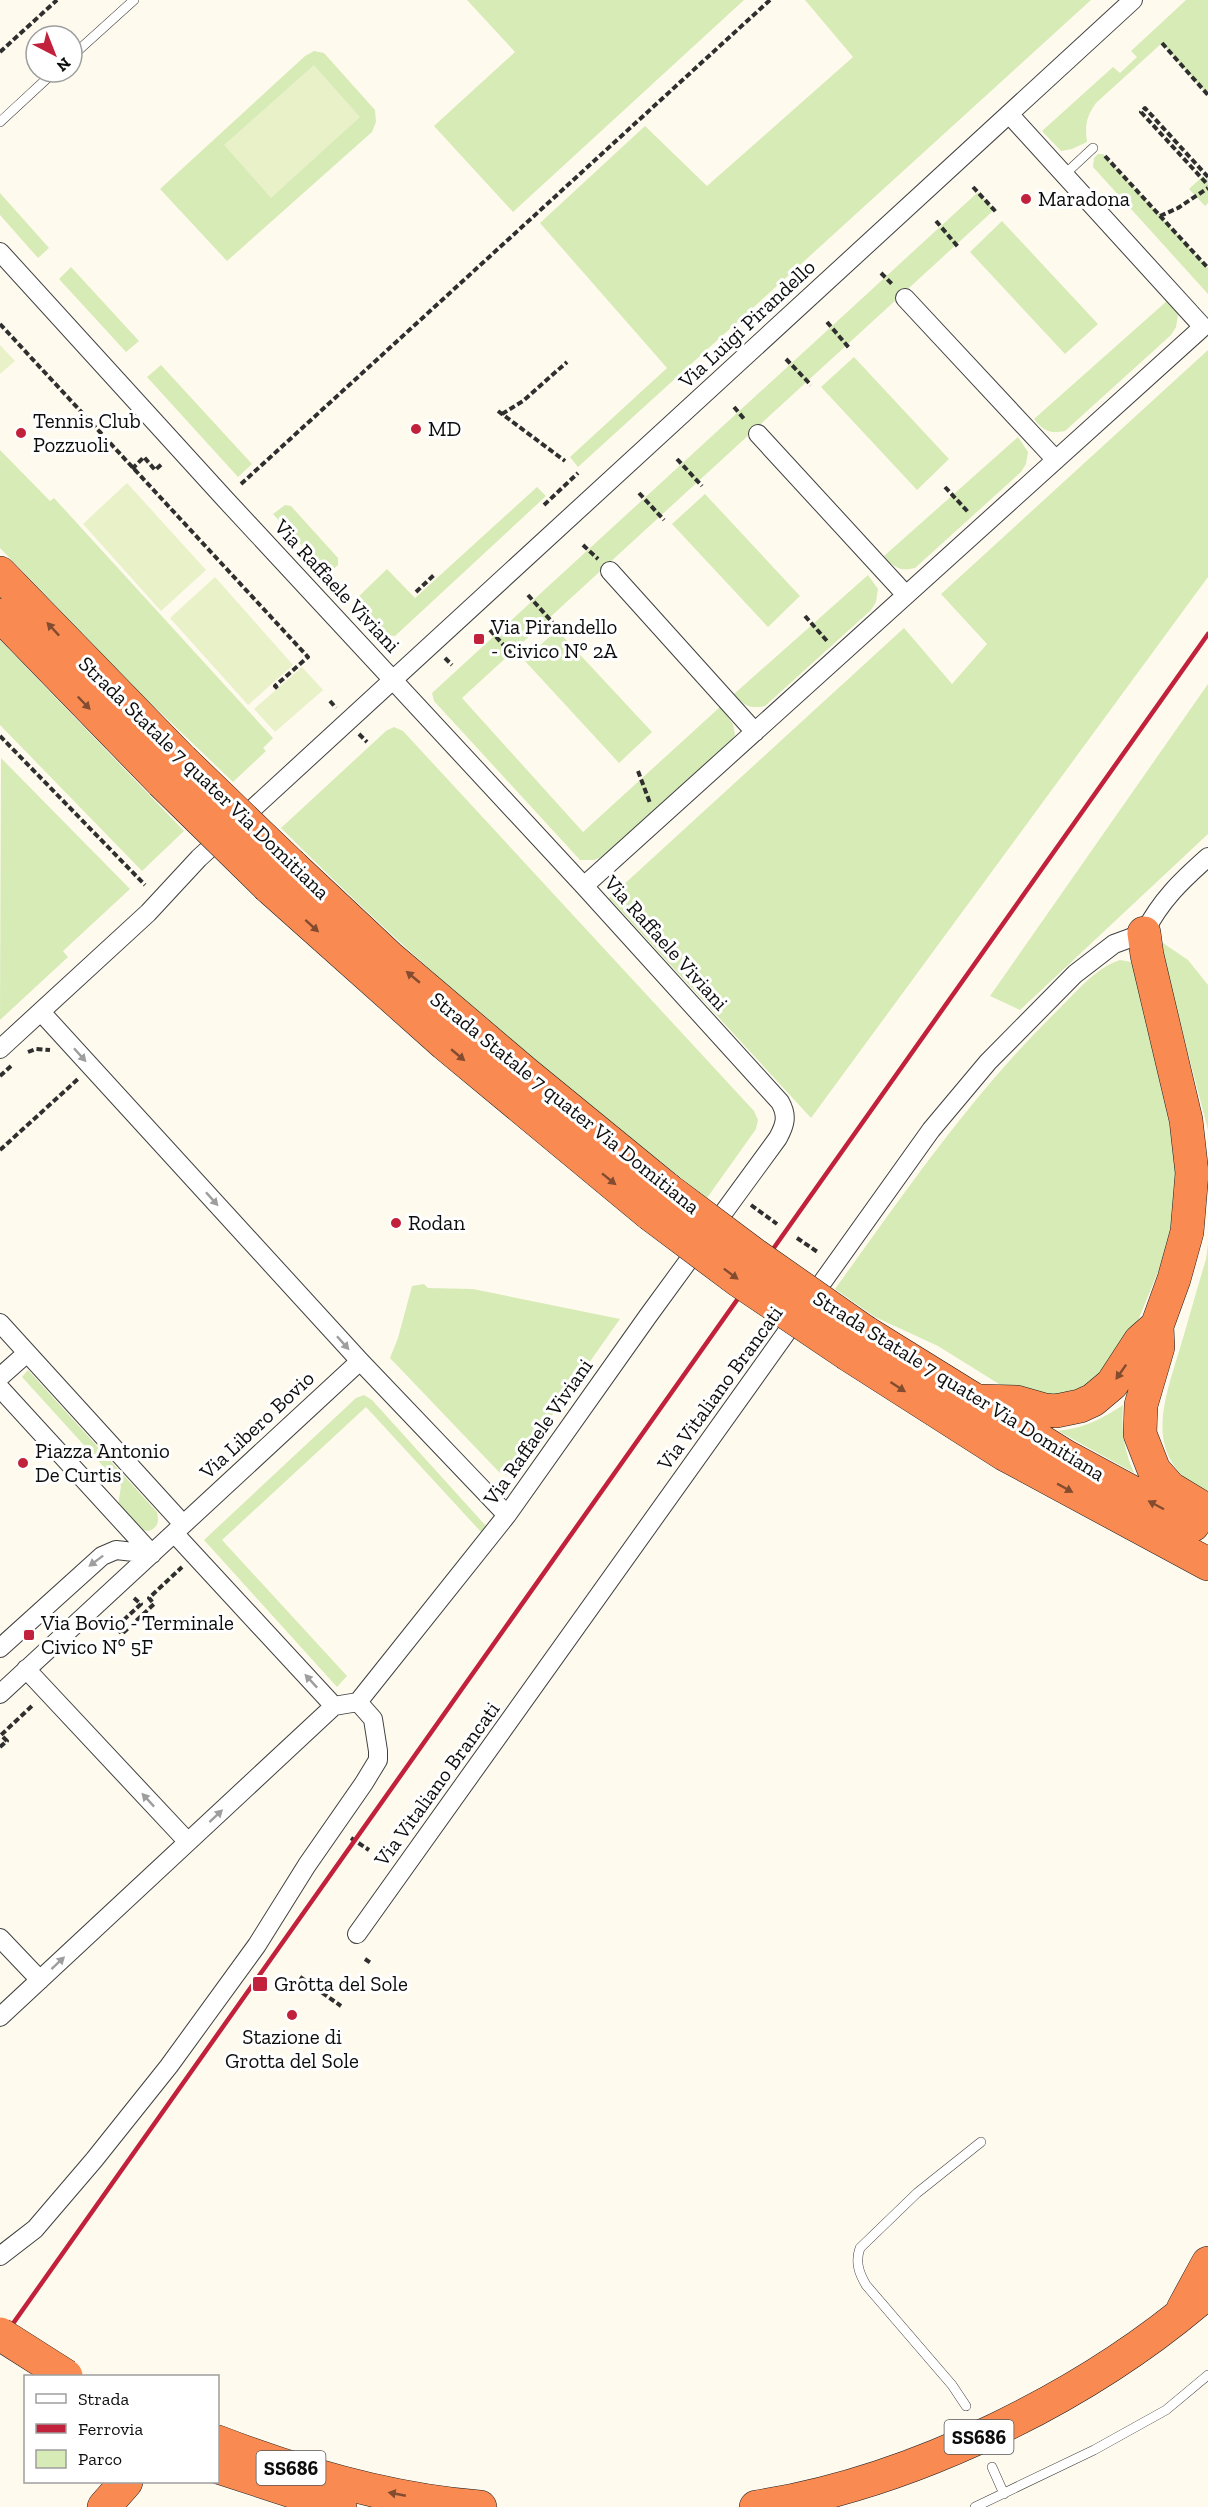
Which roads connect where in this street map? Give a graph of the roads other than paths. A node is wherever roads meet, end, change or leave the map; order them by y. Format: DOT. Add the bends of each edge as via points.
graph roads {
  1 [pos="134,0"];
  2 [pos="1132,0"];
  3 [pos="84,45"];
  4 [pos="41,84"];
  5 [pos="1009,114"];
  6 [pos="0,122"];
  7 [pos="1093,148"];
  8 [pos="1064,175"];
  9 [pos="0,252"];
  10 [pos="904,298"];
  11 [pos="758,434"];
  12 [pos="1056,460"];
  13 [pos="609,571"];
  14 [pos="0,573"];
  15 [pos="906,595"];
  16 [pos="0,615"];
  17 [pos="392,680"];
  18 [pos="755,732"];
  19 [pos="172,771"];
  20 [pos="1208,857"];
  21 [pos="584,886"];
  22 [pos="1144,933"];
  23 [pos="41,1012"];
  24 [pos="4,1045"];
  25 [pos="0,1323"];
  26 [pos="1157,1326"];
  27 [pos="857,1344"];
  28 [pos="27,1353"];
  29 [pos="360,1361"];
  30 [pos="0,1377"];
  31 [pos="0,1388"];
  32 [pos="974,1401"];
  33 [pos="1208,1514"];
  34 [pos="507,1515"];
  35 [pos="179,1528"];
  36 [pos="1208,1532"];
  37 [pos="152,1554"];
  38 [pos="1208,1564"];
  39 [pos="0,1648"];
  40 [pos="26,1669"];
  41 [pos="0,1694"];
  42 [pos="358,1702"];
  43 [pos="334,1706"];
  44 [pos="188,1842"];
  45 [pos="357,1934"];
  46 [pos="0,1938"];
  47 [pos="40,1980"];
  48 [pos="0,2017"];
  49 [pos="981,2142"];
  50 [pos="0,2256"];
  51 [pos="1208,2263"];
  52 [pos="1208,2292"];
  53 [pos="1180,2316"];
  54 [pos="0,2334"];
  55 [pos="64,2375"];
  56 [pos="1208,2375"];
  57 [pos="966,2406"];
  58 [pos="219,2442"];
  59 [pos="219,2467"];
  60 [pos="992,2467"];
  61 [pos="1004,2494"];
  62 [pos="353,2498"];
  63 [pos="433,2504"];
  64 [pos="480,2507"];
  65 [pos="756,2507"];
  66 [pos="975,2507"];
  1 -- 3 [label="lane"];
  2 -- 5 [label="street, Via Luigi Pirandello"];
  4 -- 6 [label="lane"];
  5 -- 8 [label="street"];
  5 -- 17 [label="street, Via Luigi Pirandello"];
  7 -- 8 [label="lane"];
  8 -- 12 [label="street" via="1203,327"];
  9 -- 17 [label="street, Via Raffaele Viviani"];
  10 -- 12 [label="street"];
  11 -- 15 [label="street"];
  12 -- 15 [label="street"];
  13 -- 18 [label="street"];
  19 -- 14 [label="highway, Strada Statale 7 quater Via Domitiana, one-way" via="75,652"];
  15 -- 18 [label="street"];
  16 -- 19 [label="highway, Strada Statale 7 quater Via Domitiana, one-way"];
  17 -- 21 [label="street, Via Raffaele Viviani"];
  17 -- 23 [label="street, Via Luigi Pirandello"];
  18 -- 21 [label="street"];
  19 -- 27 [label="highway, Strada Statale 7 quater Via Domitiana, bridge" via="445,1044 659,1201 738,1280"];
  20 -- 22 [label="street" via="1169,894"];
  21 -- 34 [label="street, Via Raffaele Viviani" via="780,1102 786,1120 777,1138"];
  22 -- 26 [label="highway" via="1186,1120 1192,1173 1187,1232"];
  22 -- 45 [label="street, Via Vitaliano Brancati" via="1113,944 1075,974 988,1062 931,1130"];
  23 -- 24 [label="street, Via Luigi Pirandello"];
  23 -- 29 [label="street, one-way"];
  25 -- 28 [label="street"];
  26 -- 32 [label="highway, one-way" via="1140,1341 1112,1384 1080,1406 1056,1411 1017,1402"];
  26 -- 33 [label="highway" via="1158,1347 1143,1394 1140,1434 1154,1470 1170,1488"];
  27 -- 32 [label="highway, Strada Statale 7 quater Via Domitiana"];
  27 -- 38 [label="highway, Strada Statale 7 quater Via Domitiana, one-way" via="1004,1454"];
  28 -- 30 [label="street"];
  28 -- 35 [label="street"];
  29 -- 34 [label="street"];
  29 -- 35 [label="street, Via Libero Bovio"];
  31 -- 37 [label="street"];
  36 -- 32 [label="highway, Strada Statale 7 quater Via Domitiana, one-way" via="1065,1456"];
  34 -- 42 [label="street, Via Raffaele Viviani"];
  35 -- 37 [label="street, Via Libero Bovio"];
  43 -- 35 [label="street, one-way"];
  37 -- 39 [label="street, one-way" via="116,1550 102,1556"];
  37 -- 40 [label="street, Via Libero Bovio"];
  40 -- 41 [label="street, Via Libero Bovio"];
  44 -- 40 [label="street, one-way"];
  42 -- 43 [label="street"];
  42 -- 50 [label="street" via="373,1719 378,1751 378,1760 364,1783 257,1945 168,2066 35,2229"];
  44 -- 43 [label="street, one-way"];
  47 -- 44 [label="street, one-way"];
  46 -- 47 [label="street"];
  47 -- 48 [label="street"];
  49 -- 57 [label="lane" via="917,2193 860,2248 857,2257 866,2285"];
  51 -- 53 [label="highway"];
  52 -- 53 [label="highway, SS686"];
  53 -- 65 [label="highway, SS686" via="1075,2387 976,2438 826,2492"];
  54 -- 55 [label="highway, bridge"];
  56 -- 61 [label="lane" via="1166,2410"];
  58 -- 62 [label="highway, SS686" via="292,2468"];
  59 -- 62 [label="highway, SS686"];
  60 -- 61 [label="lane"];
  61 -- 66 [label="lane"];
  63 -- 62 [label="highway, SS686, one-way"];
  63 -- 64 [label="highway, SS686"];
}
